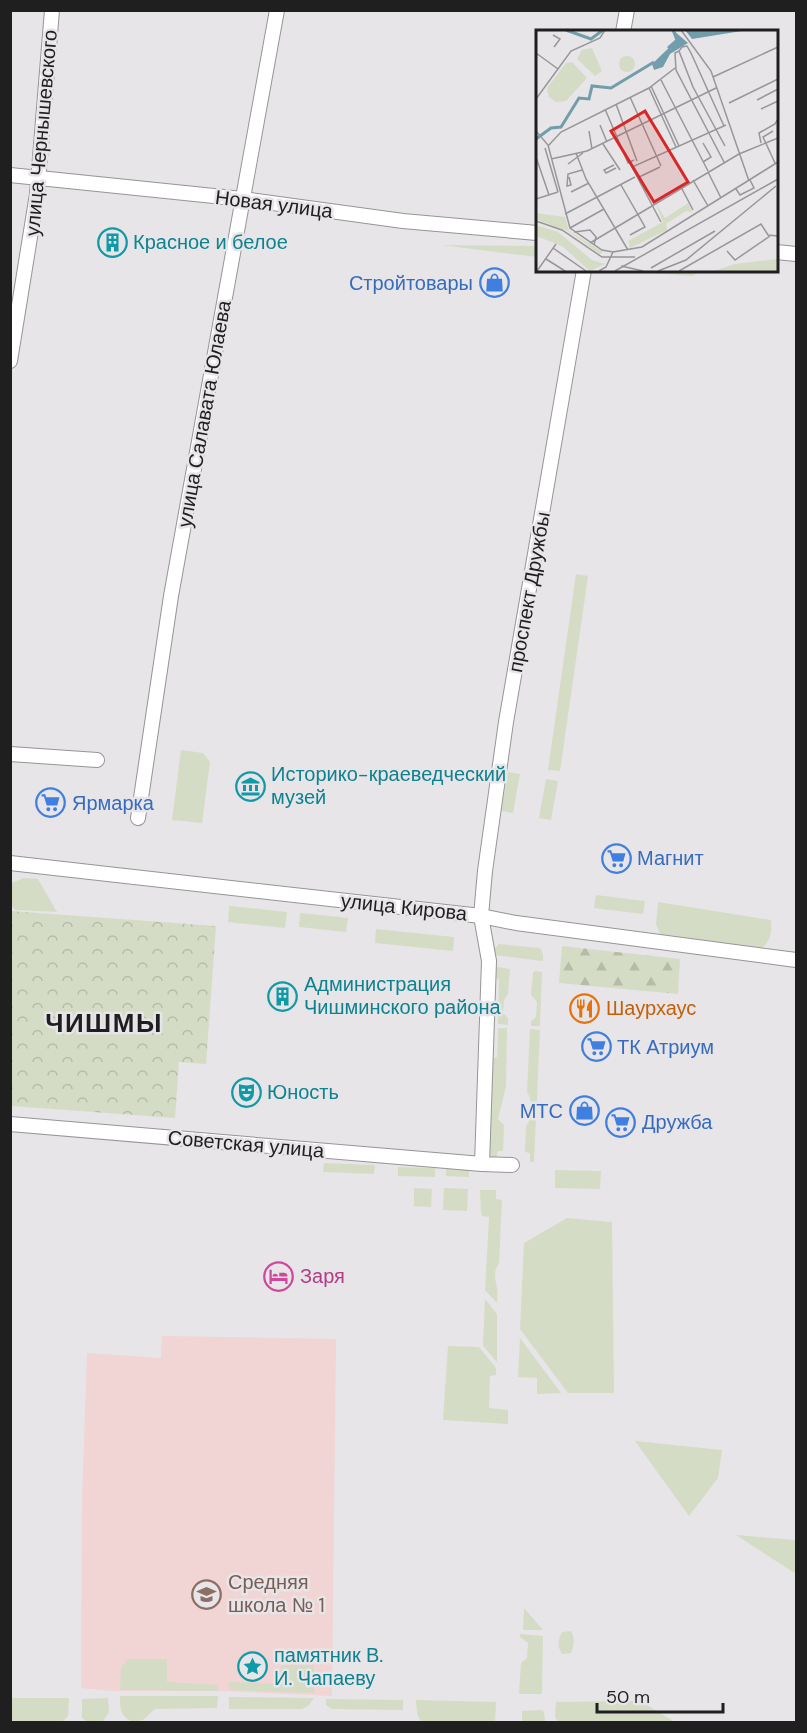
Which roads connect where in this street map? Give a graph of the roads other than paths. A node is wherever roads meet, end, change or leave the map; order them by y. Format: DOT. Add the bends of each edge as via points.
graph roads {
  1 [pos="52,10"];
  2 [pos="277,10"];
  3 [pos="627,10"];
  4 [pos="623,30"];
  5 [pos="10,175"];
  6 [pos="37,178"];
  7 [pos="243,199"];
  8 [pos="536,233"];
  9 [pos="777,252"];
  10 [pos="796,254"];
  11 [pos="584,272"];
  12 [pos="10,361"];
  13 [pos="10,754"];
  14 [pos="97,760"];
  15 [pos="138,818"];
  16 [pos="10,863"];
  17 [pos="481,916"];
  18 [pos="796,960"];
  19 [pos="10,1124"];
  20 [pos="482,1164"];
  21 [pos="512,1165"];
  1 -- 6 [label="street, улица Чернышевского"];
  2 -- 7 [label="street, улица Салавата Юлаева"];
  3 -- 4 [label="street"];
  5 -- 6 [label="street, Новая улица"];
  6 -- 7 [label="street, Новая улица"];
  6 -- 12 [label="street, улица Чернышевского"];
  7 -- 8 [label="street, Новая улица" via="403,221"];
  7 -- 15 [label="street, улица Салавата Юлаева" via="171,596"];
  9 -- 10 [label="street"];
  11 -- 17 [label="street, проспект Дружбы" via="506,722"];
  13 -- 14 [label="street"];
  16 -- 17 [label="street, улица Кирова"];
  17 -- 18 [label="street, улица Кирова"];
  17 -- 20 [label="street, проспект Дружбы" via="489,961"];
  19 -- 20 [label="street, Советская улица"];
  20 -- 21 [label="street, Советская улица"];
}
